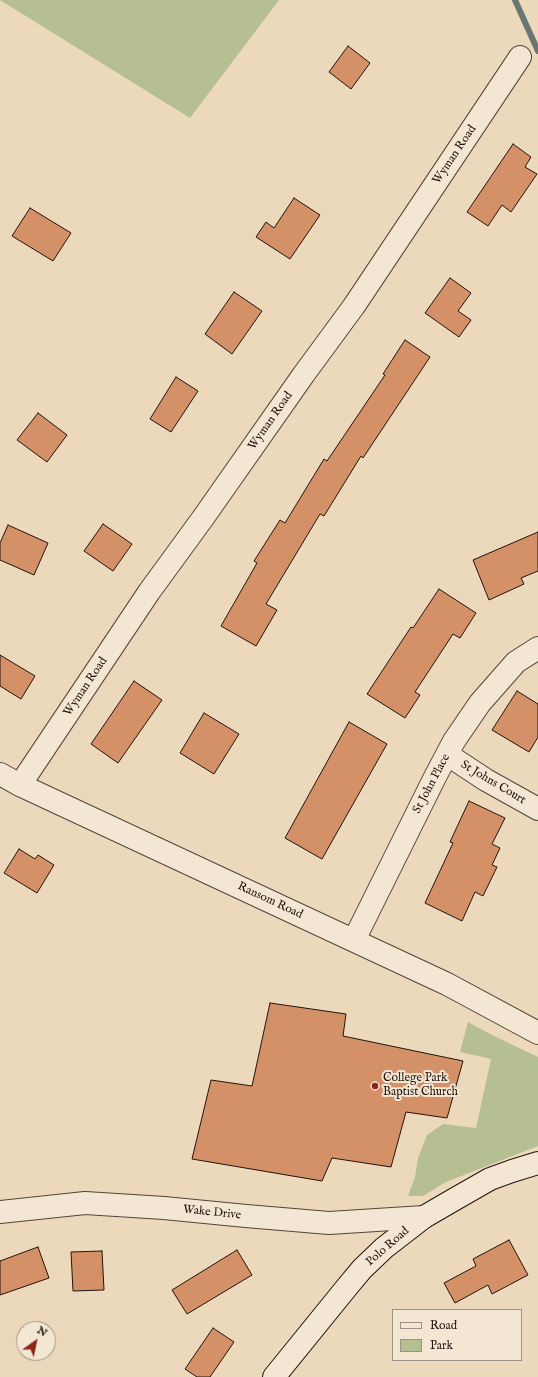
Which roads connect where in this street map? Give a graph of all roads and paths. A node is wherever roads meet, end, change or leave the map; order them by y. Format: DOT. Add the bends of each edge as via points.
graph roads {
  1 [pos="520,57"];
  2 [pos="538,648"];
  3 [pos="448,755"];
  4 [pos="0,774"];
  5 [pos="20,785"];
  6 [pos="538,810"];
  7 [pos="354,940"];
  8 [pos="538,1033"];
  9 [pos="538,1163"];
  10 [pos="0,1212"];
  11 [pos="424,1217"];
  12 [pos="274,1377"];
  1 -- 5 [label="street, Wyman Road" via="354,306 149,592"];
  2 -- 3 [label="street, St John Place" via="516,662 480,703 454,741"];
  3 -- 6 [label="street, St Johns Court"];
  3 -- 7 [label="street, St John Place"];
  4 -- 5 [label="street, Ransom Road"];
  5 -- 7 [label="street, Ransom Road"];
  7 -- 8 [label="street, Ransom Road" via="447,984"];
  9 -- 11 [label="street, Polo Road" via="490,1180"];
  10 -- 11 [label="street, Wake Drive" via="85,1203 329,1223"];
  11 -- 12 [label="street, Polo Road" via="362,1269"];
}
